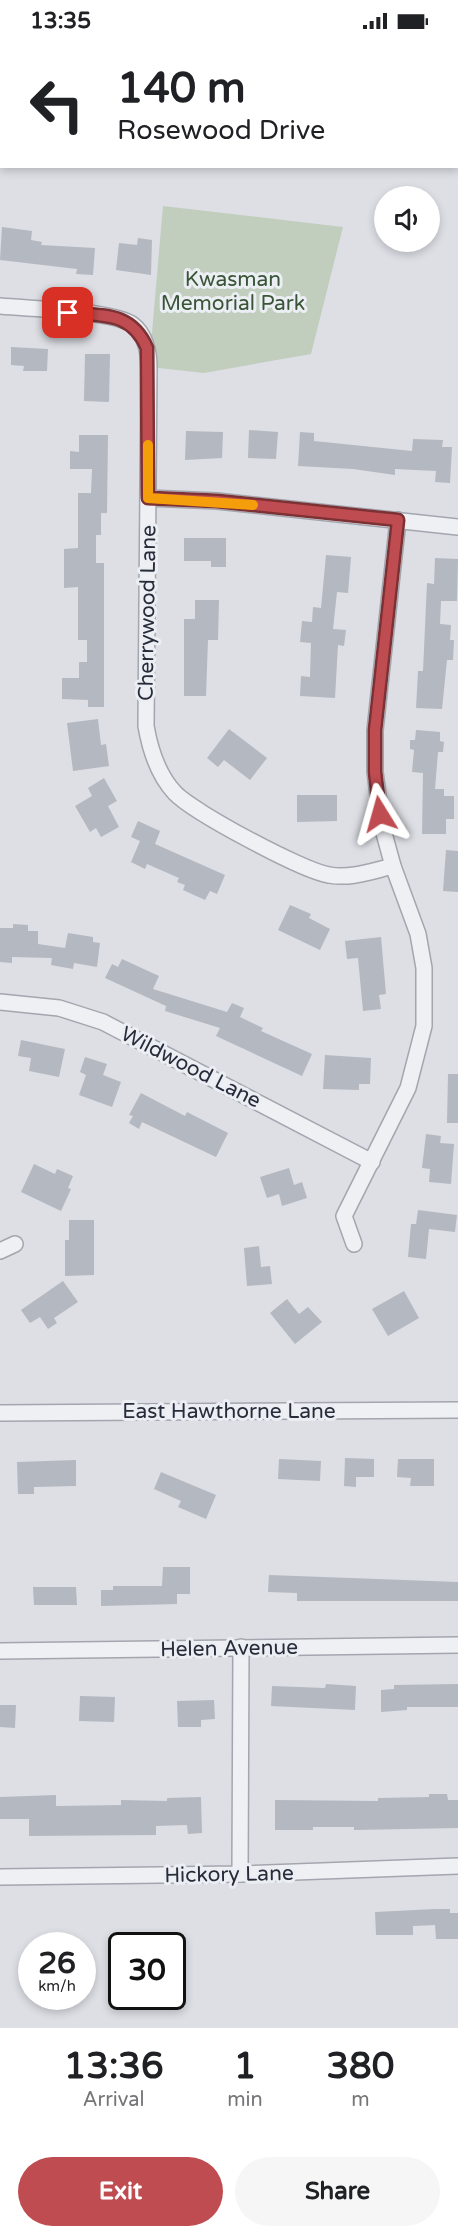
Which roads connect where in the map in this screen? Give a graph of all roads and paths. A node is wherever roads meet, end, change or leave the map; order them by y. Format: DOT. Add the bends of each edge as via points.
graph roads {
  1 [pos="0,306"];
  2 [pos="148,498"];
  3 [pos="398,520"];
  4 [pos="458,527"];
  5 [pos="393,866"];
  6 [pos="0,1002"];
  7 [pos="372,1162"];
  8 [pos="15,1244"];
  9 [pos="354,1244"];
  10 [pos="0,1251"];
  11 [pos="458,1410"];
  12 [pos="0,1413"];
  13 [pos="458,1645"];
  14 [pos="241,1647"];
  15 [pos="0,1651"];
  16 [pos="458,1866"];
  17 [pos="240,1874"];
  18 [pos="0,1876"];
  1 -- 2 [label="street, Cherrywood Lane" via="113,317 138,330 149,357"];
  2 -- 3 [label="street" via="217,501"];
  2 -- 5 [label="street, Cherrywood Lane" via="146,726 158,768 174,793 212,818 317,872 342,876"];
  3 -- 4 [label="street"];
  3 -- 5 [label="street" via="374,748 378,802"];
  5 -- 7 [label="street" via="418,933 424,968 424,1026 408,1088"];
  6 -- 7 [label="street, Wildwood Lane" via="59,1008 103,1022"];
  7 -- 9 [label="street" via="344,1216"];
  8 -- 10 [label="street"];
  11 -- 12 [label="street, East Hawthorne Lane"];
  13 -- 14 [label="street, Helen Avenue"];
  14 -- 15 [label="street, Helen Avenue"];
  14 -- 17 [label="street"];
  16 -- 17 [label="street, Hickory Lane"];
  17 -- 18 [label="street, Hickory Lane"];
}
